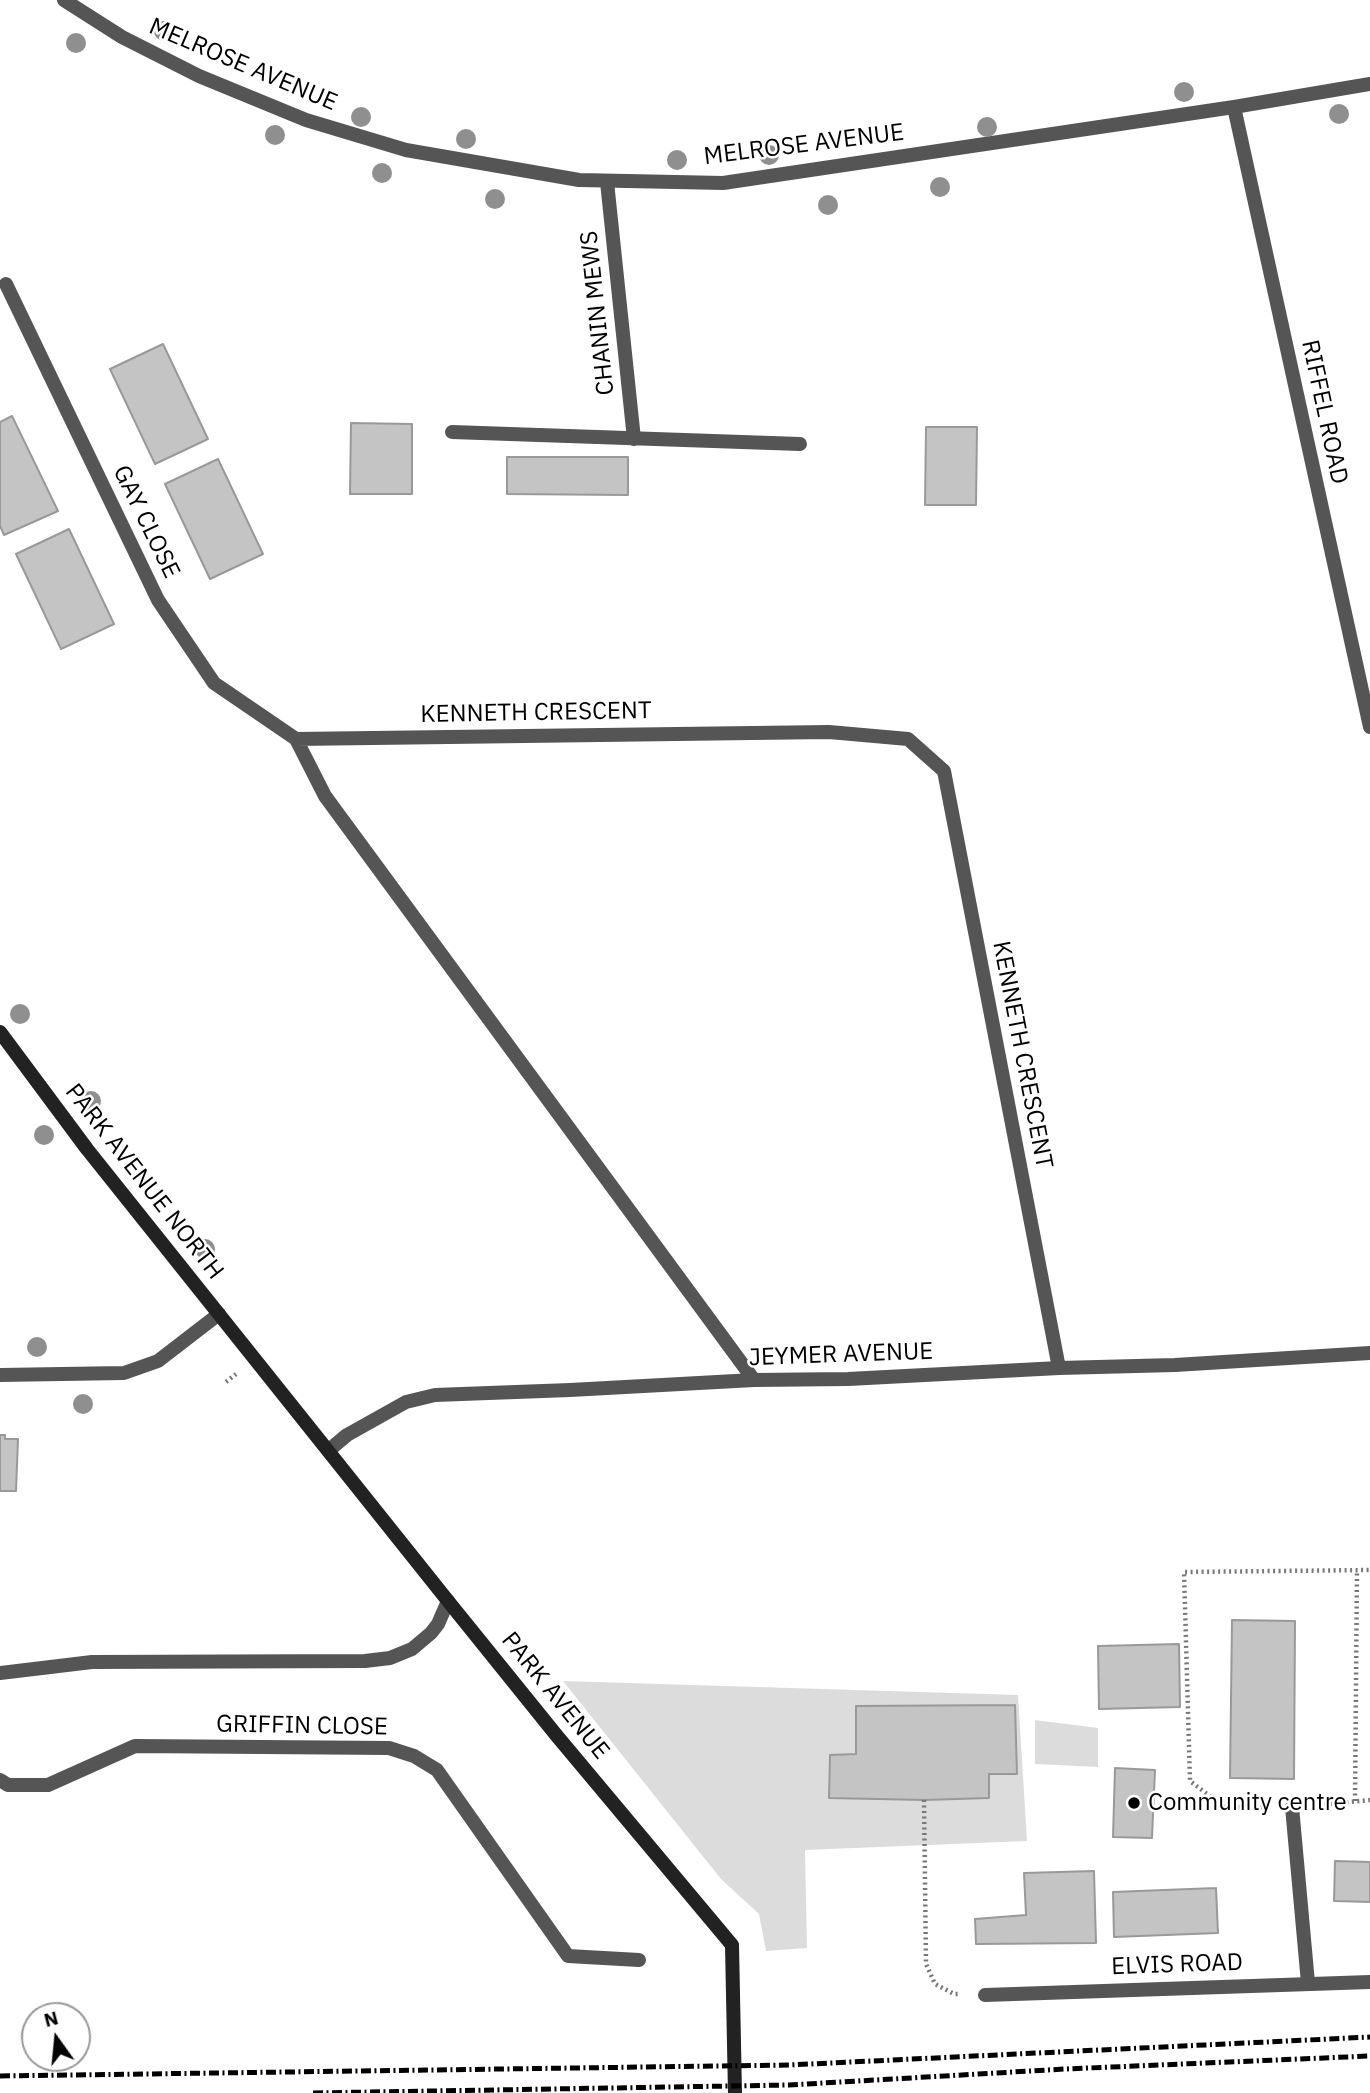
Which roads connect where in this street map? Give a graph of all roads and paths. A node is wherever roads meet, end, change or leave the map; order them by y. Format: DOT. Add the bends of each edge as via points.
graph roads {
  1 [pos="64,0"];
  2 [pos="1370,83"];
  3 [pos="1234,107"];
  4 [pos="607,182"];
  5 [pos="6,284"];
  6 [pos="452,432"];
  7 [pos="634,439"];
  8 [pos="800,444"];
  9 [pos="1370,727"];
  10 [pos="296,739"];
  11 [pos="0,1032"];
  12 [pos="219,1314"];
  13 [pos="1370,1353"];
  14 [pos="255,1359"];
  15 [pos="1059,1368"];
  16 [pos="237,1374"];
  17 [pos="0,1375"];
  18 [pos="754,1380"];
  19 [pos="226,1382"];
  20 [pos="329,1450"];
  21 [pos="1357,1570"];
  22 [pos="1370,1570"];
  23 [pos="448,1601"];
  24 [pos="0,1673"];
  25 [pos="0,1780"];
  26 [pos="923,1800"];
  27 [pos="1370,1800"];
  28 [pos="1355,1801"];
  29 [pos="1292,1807"];
  30 [pos="639,1960"];
  31 [pos="1370,1982"];
  32 [pos="1308,1983"];
  33 [pos="985,1994"];
  34 [pos="735,2093"];
  1 -- 4 [label="street, MELROSE AVENUE" via="122,37 199,76 306,120 406,150"];
  2 -- 3 [label="street, MELROSE AVENUE"];
  3 -- 4 [label="street, MELROSE AVENUE" via="723,183"];
  3 -- 9 [label="street, RIFFEL ROAD"];
  4 -- 7 [label="street, CHANIN MEWS"];
  5 -- 10 [label="street, GAY CLOSE" via="158,600 214,683"];
  6 -- 7 [label="street"];
  7 -- 8 [label="street"];
  10 -- 15 [label="street, KENNETH CRESCENT" via="829,732 908,739 944,771"];
  10 -- 18 [label="street" via="325,796"];
  11 -- 12 [label="street, PARK AVENUE NORTH"];
  12 -- 14 [label="street, PARK AVENUE NORTH"];
  12 -- 17 [label="street" via="158,1361 124,1373"];
  13 -- 15 [label="street, JEYMER AVENUE"];
  14 -- 20 [label="street, PARK AVENUE"];
  15 -- 18 [label="street, JEYMER AVENUE"];
  16 -- 19 [label="path"];
  18 -- 20 [label="street, JEYMER AVENUE" via="435,1395 406,1402"];
  20 -- 23 [label="street, PARK AVENUE"];
  21 -- 22 [label="path"];
  21 -- 28 [label="path"];
  21 -- 29 [label="path" via="1184,1572 1190,1781 1224,1807"];
  23 -- 24 [label="street" via="430,1633 412,1649 390,1658 92,1662"];
  23 -- 34 [label="street, PARK AVENUE" via="732,1945"];
  25 -- 30 [label="street, GRIFFIN CLOSE" via="8,1785 48,1785 135,1746 389,1748 437,1770 568,1956"];
  26 -- 33 [label="path" via="926,1964 935,1984 954,1994"];
  27 -- 28 [label="path"];
  28 -- 29 [label="path"];
  29 -- 32 [label="street"];
  31 -- 32 [label="street, ELVIS ROAD"];
  32 -- 33 [label="street, ELVIS ROAD"];
}
